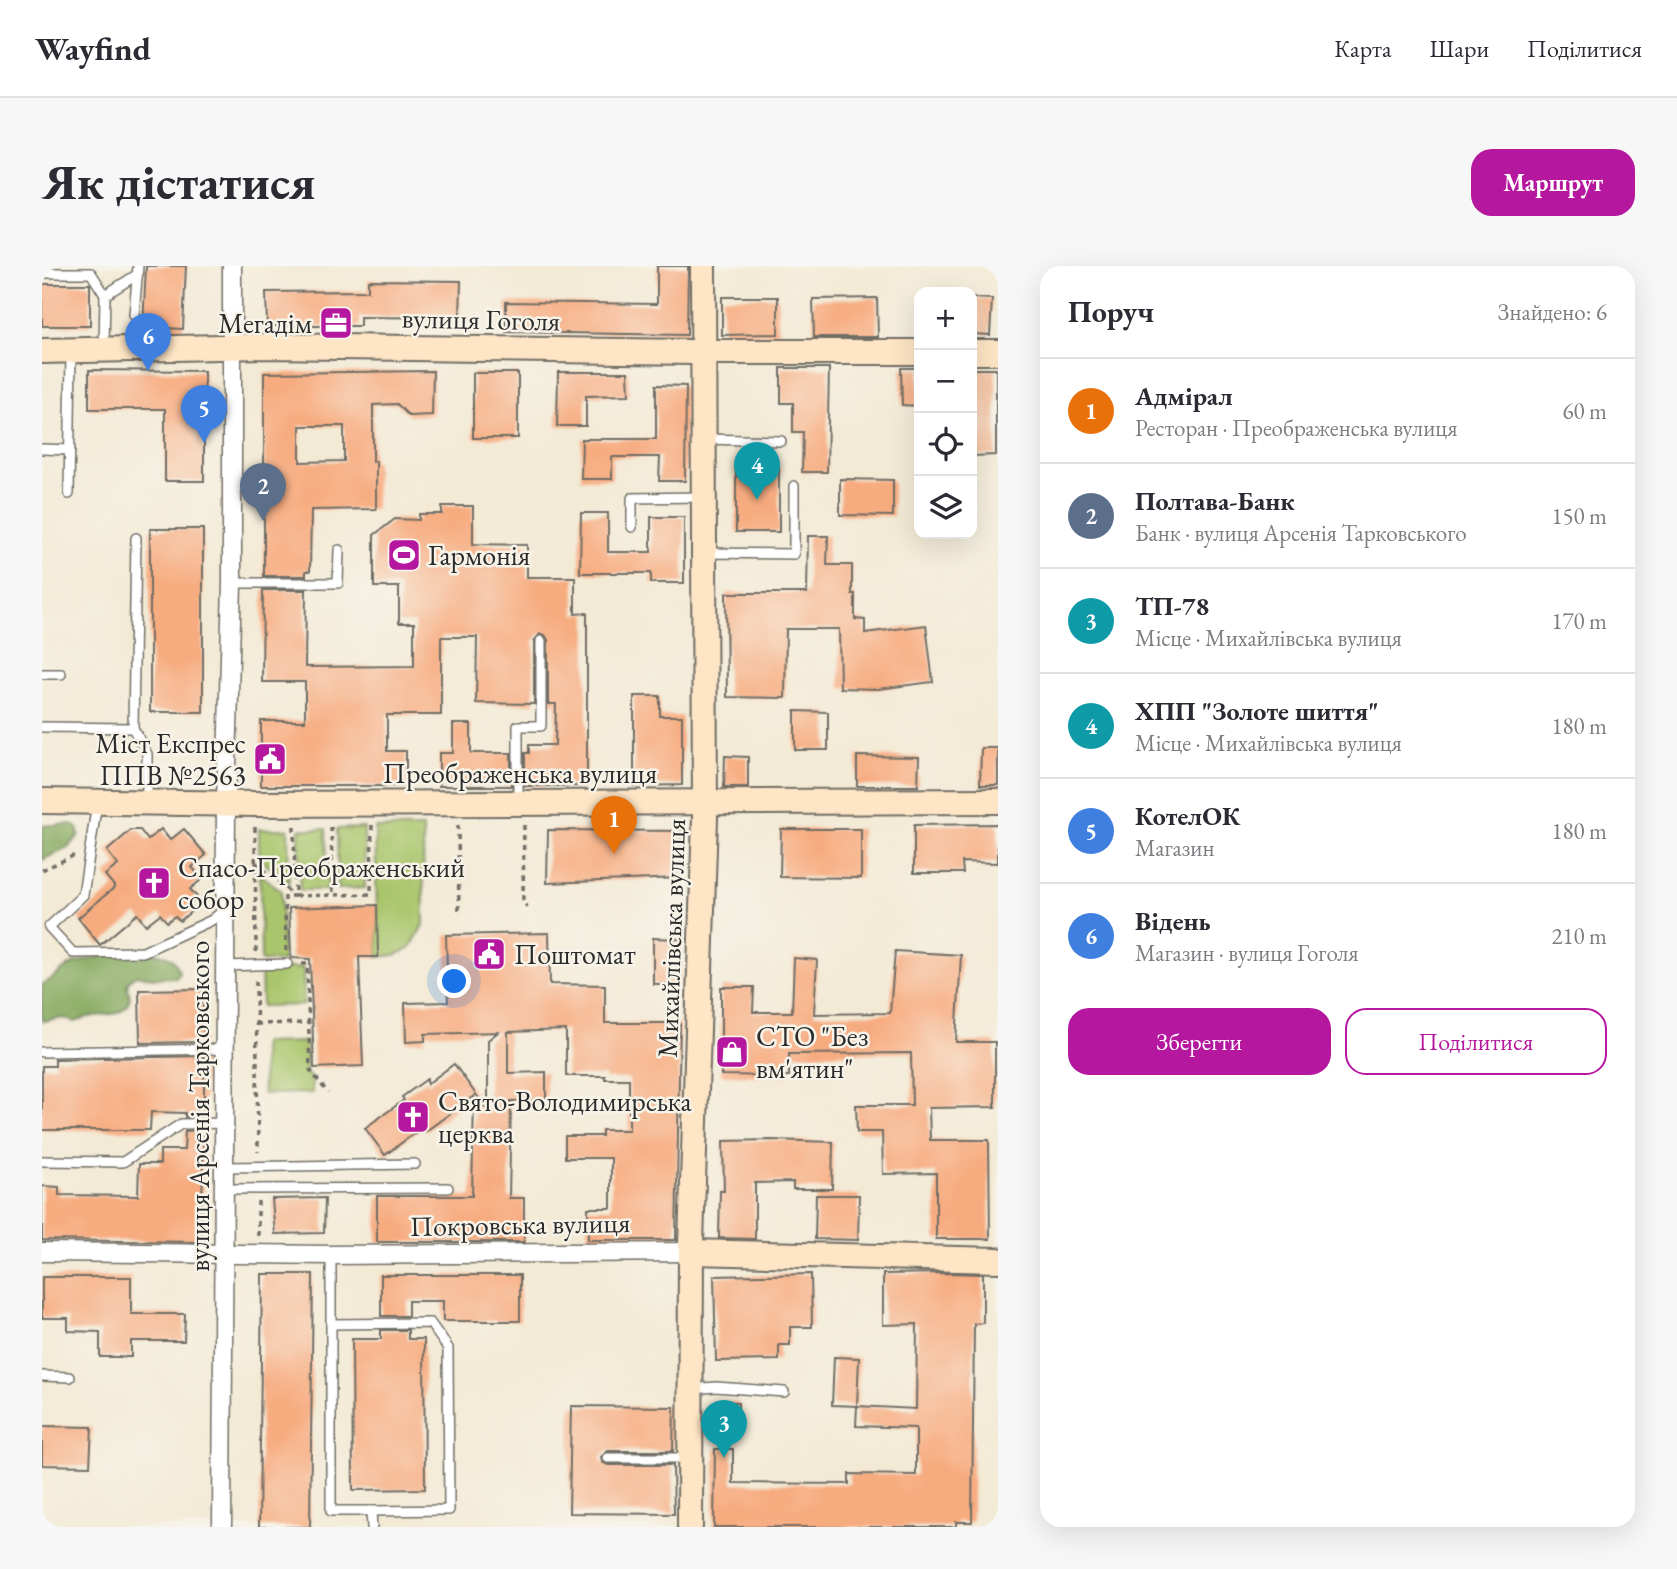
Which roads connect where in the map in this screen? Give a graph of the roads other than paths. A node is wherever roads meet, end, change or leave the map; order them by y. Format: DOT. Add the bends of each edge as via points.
graph roads {
  1 [pos="232,266"];
  2 [pos="703,266"];
  3 [pos="138,270"];
  4 [pos="42,273"];
  5 [pos="105,295"];
  6 [pos="134,315"];
  7 [pos="232,347"];
  8 [pos="104,350"];
  9 [pos="42,351"];
  10 [pos="71,351"];
  11 [pos="703,352"];
  12 [pos="914,352"];
  13 [pos="977,352"];
  14 [pos="998,352"];
  15 [pos="703,439"];
  16 [pos="781,441"];
  17 [pos="42,449"];
  18 [pos="70,450"];
  19 [pos="794,486"];
  20 [pos="69,494"];
  21 [pos="703,497"];
  22 [pos="632,527"];
  23 [pos="136,538"];
  24 [pos="339,550"];
  25 [pos="704,553"];
  26 [pos="232,583"];
  27 [pos="541,641"];
  28 [pos="42,674"];
  29 [pos="61,674"];
  30 [pos="42,727"];
  31 [pos="133,728"];
  32 [pos="42,801"];
  33 [pos="97,801"];
  34 [pos="998,801"];
  35 [pos="147,802"];
  36 [pos="704,802"];
  37 [pos="226,803"];
  38 [pos="521,813"];
  39 [pos="226,909"];
  40 [pos="287,964"];
  41 [pos="225,966"];
  42 [pos="225,1049"];
  43 [pos="42,1052"];
  44 [pos="225,1123"];
  45 [pos="42,1161"];
  46 [pos="415,1164"];
  47 [pos="225,1167"];
  48 [pos="448,1188"];
  49 [pos="225,1189"];
  50 [pos="42,1252"];
  51 [pos="691,1252"];
  52 [pos="225,1255"];
  53 [pos="331,1255"];
  54 [pos="998,1260"];
  55 [pos="331,1324"];
  56 [pos="42,1376"];
  57 [pos="70,1377"];
  58 [pos="689,1389"];
  59 [pos="784,1392"];
  60 [pos="608,1458"];
  61 [pos="690,1458"];
  62 [pos="371,1511"];
  63 [pos="222,1527"];
  64 [pos="372,1527"];
  65 [pos="690,1527"];
  1 -- 7 [label="street, вулиця Арсенія Тарковського"];
  2 -- 11 [label="main road, Михайлівська вулиця"];
  3 -- 5 [label="lane"];
  3 -- 6 [label="lane"];
  4 -- 5 [label="lane" via="91,273"];
  5 -- 8 [label="lane"];
  7 -- 8 [label="main road, вулиця Гоголя"];
  7 -- 11 [label="main road, вулиця Гоголя"];
  7 -- 26 [label="street, вулиця Арсенія Тарковського"];
  8 -- 10 [label="main road, вулиця Гоголя"];
  9 -- 10 [label="main road, вулиця Гоголя"];
  10 -- 18 [label="lane"];
  11 -- 12 [label="main road, вулиця Гоголя"];
  11 -- 15 [label="main road, Михайлівська вулиця"];
  13 -- 14 [label="main road"];
  15 -- 16 [label="lane"];
  15 -- 21 [label="main road, Михайлівська вулиця"];
  17 -- 18 [label="lane"];
  18 -- 20 [label="lane"];
  19 -- 25 [label="lane" via="794,554"];
  21 -- 22 [label="lane" via="632,498"];
  21 -- 25 [label="main road, Михайлівська вулиця"];
  23 -- 31 [label="lane"];
  24 -- 26 [label="lane" via="338,583"];
  25 -- 36 [label="main road, Михайлівська вулиця"];
  26 -- 37 [label="street, вулиця Арсенія Тарковського"];
  27 -- 38 [label="lane" via="541,726 518,726"];
  28 -- 29 [label="lane"];
  30 -- 31 [label="lane"];
  31 -- 35 [label="lane" via="148,754"];
  32 -- 33 [label="main road, Преображенська вулиця"];
  33 -- 35 [label="main road, Преображенська вулиця"];
  33 -- 39 [label="lane" via="83,895 49,927 74,953 143,952"];
  34 -- 36 [label="main road, Преображенська вулиця"];
  35 -- 37 [label="main road, Преображенська вулиця"];
  36 -- 38 [label="main road, Преображенська вулиця"];
  36 -- 51 [label="main road, Михайлівська вулиця"];
  37 -- 38 [label="main road, Преображенська вулиця"];
  37 -- 39 [label="street, вулиця Арсенія Тарковського"];
  39 -- 41 [label="street, вулиця Арсенія Тарковського"];
  40 -- 41 [label="lane"];
  41 -- 42 [label="street, вулиця Арсенія Тарковського"];
  42 -- 43 [label="lane"];
  42 -- 44 [label="street, вулиця Арсенія Тарковського"];
  44 -- 45 [label="lane" via="181,1124 123,1162"];
  44 -- 47 [label="street, вулиця Арсенія Тарковського"];
  46 -- 47 [label="lane"];
  47 -- 49 [label="street, вулиця Арсенія Тарковського"];
  48 -- 49 [label="lane"];
  49 -- 52 [label="street, вулиця Арсенія Тарковського"];
  50 -- 52 [label="street, Покровська вулиця"];
  51 -- 53 [label="street, Покровська вулиця"];
  51 -- 54 [label="main road, Покровська вулиця"];
  51 -- 58 [label="main road, Михайлівська вулиця"];
  52 -- 53 [label="street, Покровська вулиця"];
  52 -- 63 [label="street, вулиця Арсенія Тарковського"];
  53 -- 55 [label="lane"];
  55 -- 62 [label="lane" via="331,1511"];
  55 -- 62 [label="lane" via="430,1324 448,1348 449,1510"];
  56 -- 57 [label="lane"];
  58 -- 59 [label="lane"];
  58 -- 61 [label="main road, Михайлівська вулиця"];
  60 -- 61 [label="lane"];
  61 -- 65 [label="main road, Михайлівська вулиця"];
  62 -- 64 [label="lane"];
}
